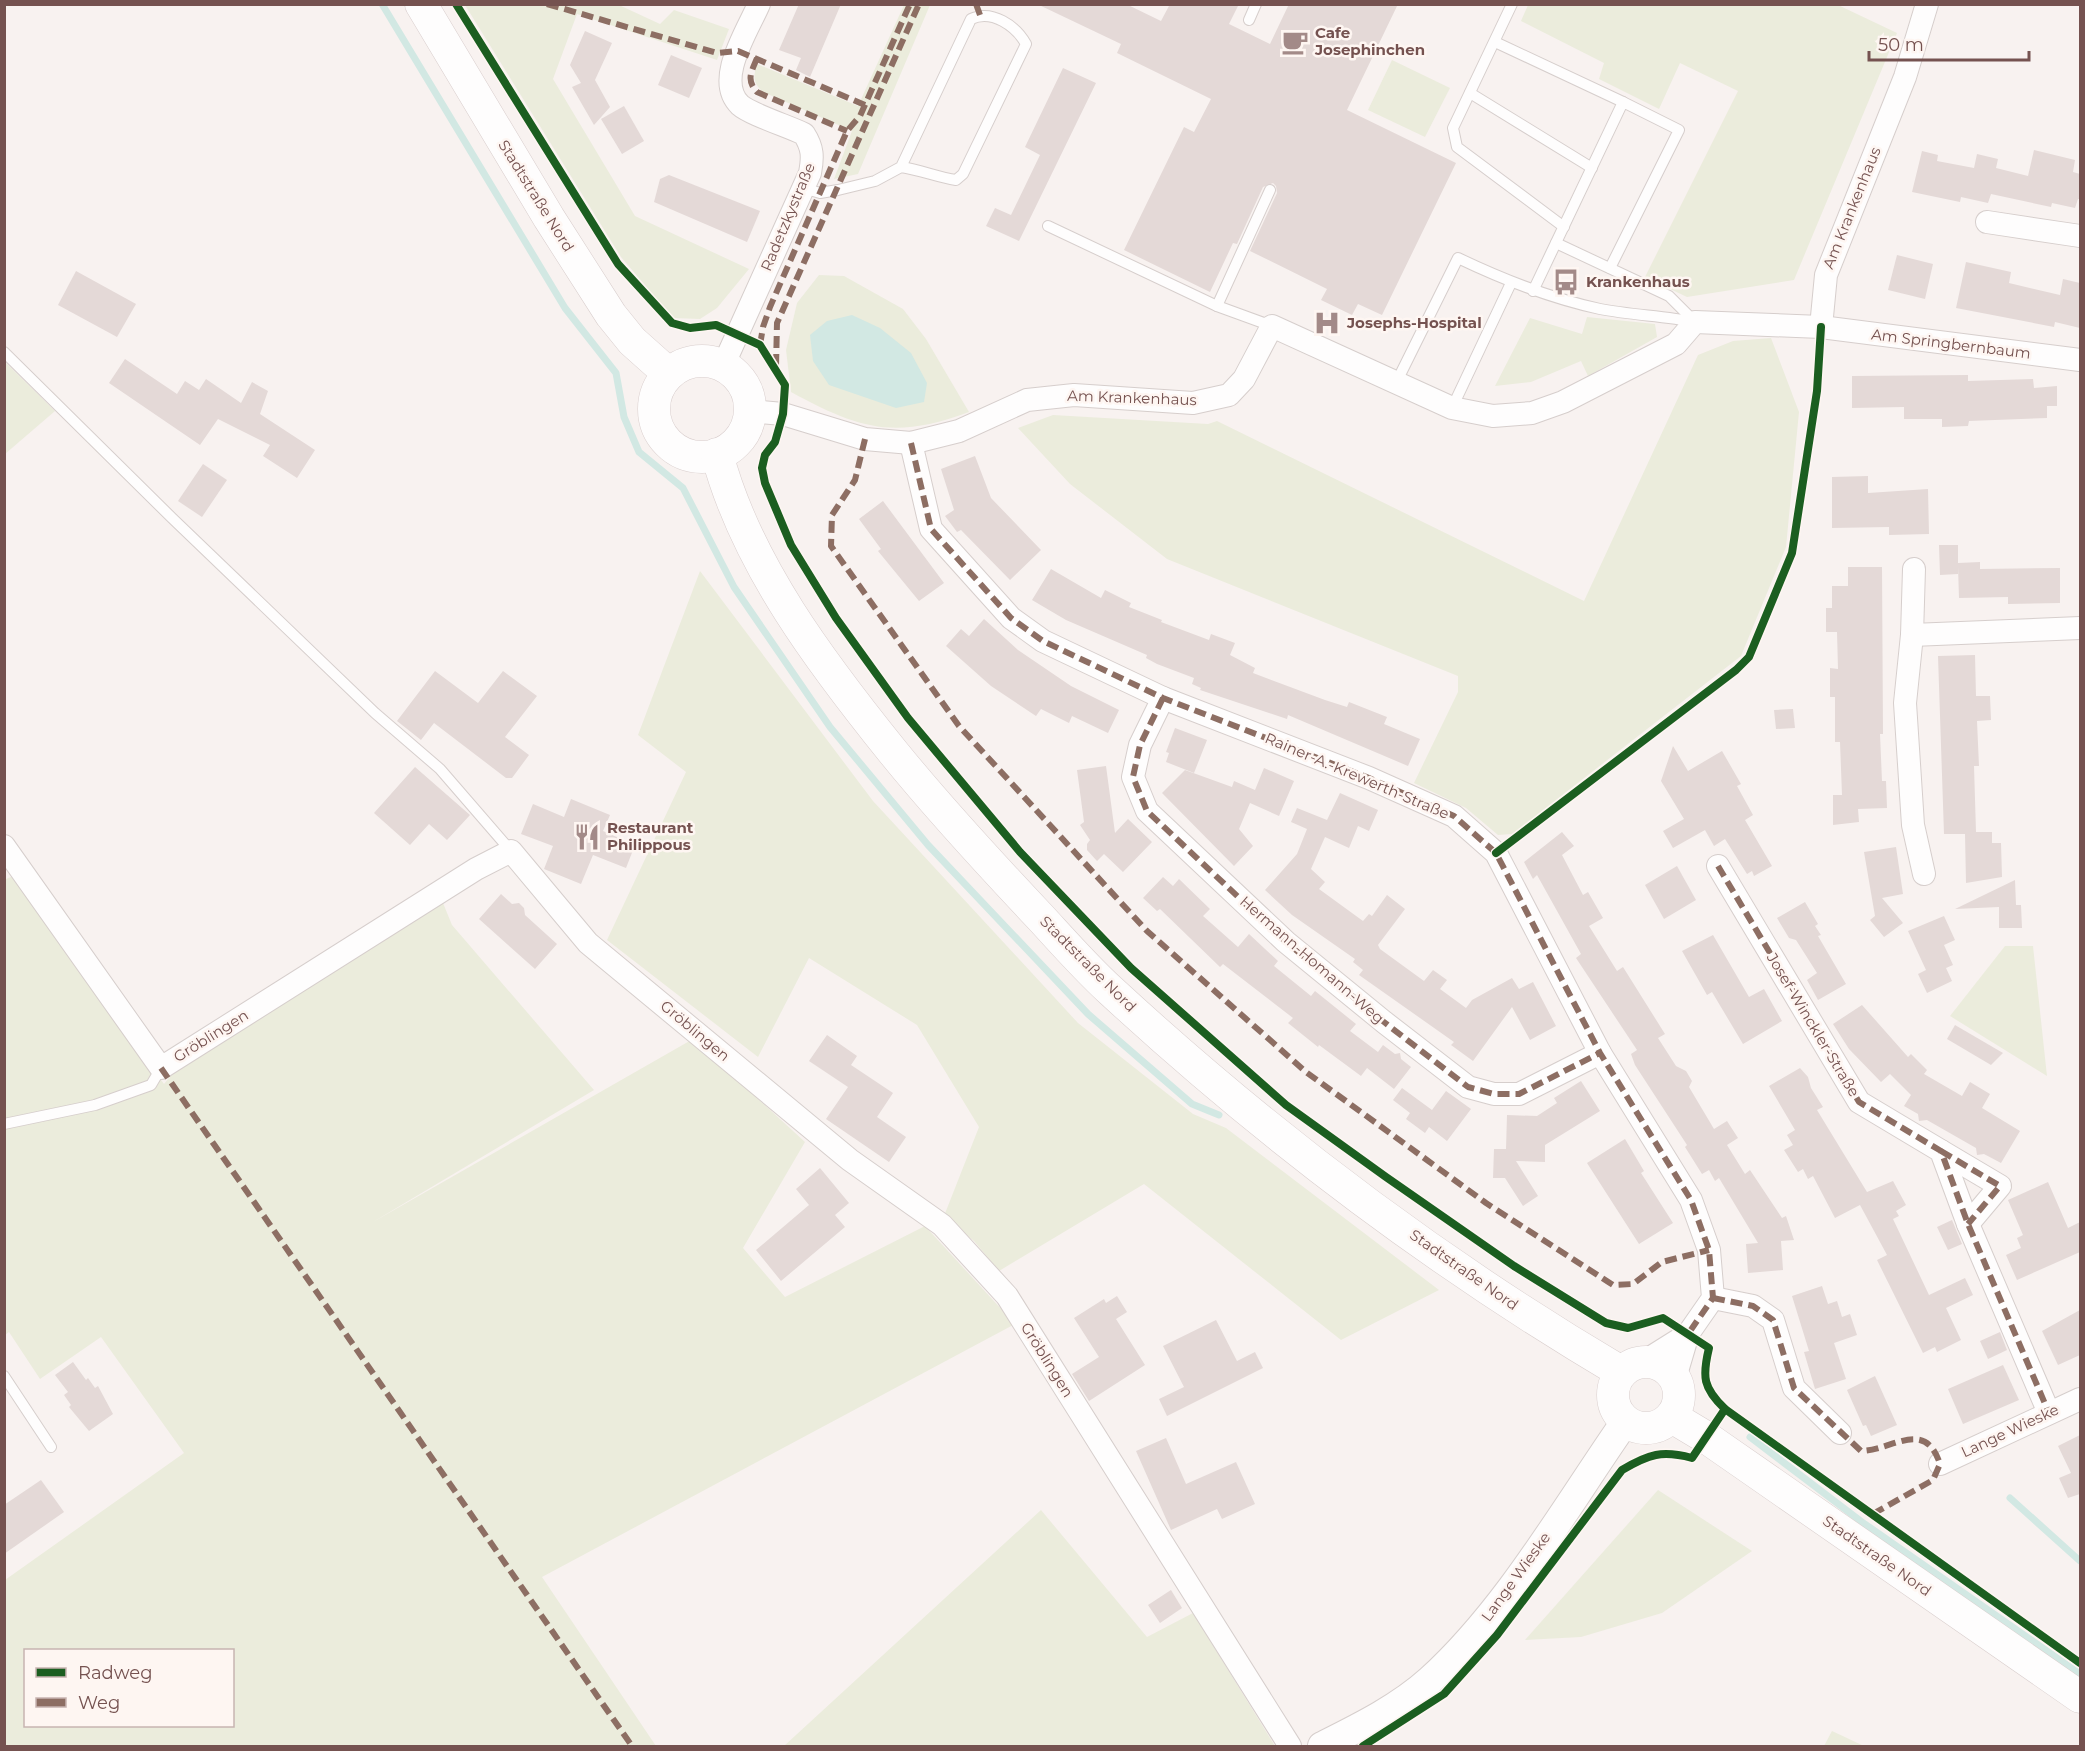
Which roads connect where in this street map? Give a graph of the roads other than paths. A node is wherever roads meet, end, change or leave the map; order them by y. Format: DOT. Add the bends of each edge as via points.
graph roads {
  1 [pos="421,4"];
  2 [pos="759,4"];
  3 [pos="1256,4"];
  4 [pos="1512,4"];
  5 [pos="1927,4"];
  6 [pos="1249,20"];
  7 [pos="1495,42"];
  8 [pos="1470,93"];
  9 [pos="1623,102"];
  10 [pos="902,167"];
  11 [pos="1592,168"];
  12 [pos="803,188"];
  13 [pos="1270,190"];
  14 [pos="1987,222"];
  15 [pos="1048,226"];
  16 [pos="1564,227"];
  17 [pos="2080,236"];
  18 [pos="1556,243"];
  19 [pos="1610,268"];
  20 [pos="1511,283"];
  21 [pos="1533,291"];
  22 [pos="1216,306"];
  23 [pos="1695,322"];
  24 [pos="1272,326"];
  25 [pos="1821,327"];
  26 [pos="4,352"];
  27 [pos="2080,360"];
  28 [pos="723,366"];
  29 [pos="669,374"];
  30 [pos="1396,383"];
  31 [pos="1452,408"];
  32 [pos="749,411"];
  33 [pos="911,443"];
  34 [pos="717,454"];
  35 [pos="1914,569"];
  36 [pos="2080,628"];
  37 [pos="1912,635"];
  38 [pos="1162,698"];
  39 [pos="4,846"];
  40 [pos="511,851"];
  41 [pos="1718,866"];
  42 [pos="1923,874"];
  43 [pos="1600,1053"];
  44 [pos="161,1068"];
  45 [pos="4,1124"];
  46 [pos="1941,1151"];
  47 [pos="1968,1224"];
  48 [pos="1713,1298"];
  49 [pos="1688,1334"];
  50 [pos="1633,1367"];
  51 [pos="4,1376"];
  52 [pos="1676,1378"];
  53 [pos="2080,1399"];
  54 [pos="2049,1413"];
  55 [pos="1672,1417"];
  56 [pos="1625,1422"];
  57 [pos="1840,1434"];
  58 [pos="51,1447"];
  59 [pos="1940,1464"];
  60 [pos="2080,1697"];
  61 [pos="1290,1746"];
  62 [pos="1322,1746"];
  1 -- 29 [label="main road, Stadtstraße Nord" via="611,315 632,341"];
  2 -- 12 [label="street, Radetzkystraße" via="730,74 731,92 741,106 804,134 813,157"];
  3 -- 6 [label="lane"];
  4 -- 7 [label="lane"];
  5 -- 25 [label="street, Am Krankenhaus" via="1905,77 1826,275"];
  7 -- 8 [label="lane"];
  7 -- 9 [label="lane"];
  8 -- 11 [label="lane"];
  8 -- 16 [label="lane" via="1453,128 1457,147"];
  9 -- 11 [label="lane"];
  9 -- 19 [label="lane" via="1679,130"];
  10 -- 10 [label="lane" via="971,19 980,15 999,19 1018,30 1026,44 963,174 956,180"];
  10 -- 12 [label="lane" via="875,181 838,190 820,193"];
  11 -- 16 [label="lane"];
  12 -- 28 [label="street, Radetzkystraße"];
  13 -- 22 [label="lane"];
  14 -- 17 [label="street"];
  15 -- 22 [label="lane"];
  16 -- 18 [label="lane"];
  18 -- 19 [label="lane"];
  18 -- 21 [label="lane"];
  19 -- 23 [label="lane" via="1669,296"];
  20 -- 21 [label="lane"];
  20 -- 30 [label="lane" via="1458,258"];
  20 -- 31 [label="lane"];
  21 -- 23 [label="lane" via="1602,309"];
  22 -- 24 [label="lane"];
  23 -- 25 [label="street"];
  23 -- 31 [label="street" via="1676,344 1611,379 1532,413 1493,416"];
  24 -- 30 [label="street"];
  24 -- 33 [label="street, Am Krankenhaus" via="1244,379 1228,395 1193,403 1074,394 1027,400 959,431"];
  25 -- 27 [label="street, Am Springbernbaum"];
  26 -- 40 [label="lane" via="197,543 440,770"];
  28 -- 29 [label="main road" via="699,361"];
  28 -- 32 [label="main road" via="742,383"];
  29 -- 34 [label="main road" via="657,390 658,429 670,445 687,454"];
  30 -- 31 [label="street"];
  32 -- 33 [label="street, Am Krankenhaus" via="783,414 866,439"];
  32 -- 34 [label="main road" via="737,441"];
  33 -- 38 [label="street, Rainer-A.-Krewerth-Straße" via="931,529 1011,618 1042,641"];
  34 -- 50 [label="main road, Stadtstraße Nord" via="726,486 765,574 854,704 952,824 1108,989 1275,1133 1432,1249 1554,1333"];
  35 -- 37 [label="street"];
  36 -- 37 [label="street"];
  37 -- 42 [label="street" via="1905,703 1913,825"];
  38 -- 43 [label="street, Rainer-A.-Krewerth-Straße" via="1369,778 1454,816 1496,853"];
  38 -- 43 [label="street, Hermann-Homann-Weg" via="1140,745 1133,777 1147,811 1286,942 1384,1022 1468,1087 1494,1094 1519,1094"];
  39 -- 44 [label="street, Gröblingen"];
  40 -- 44 [label="street, Gröblingen" via="476,869"];
  40 -- 61 [label="street, Gröblingen" via="588,943 850,1160 942,1225 1007,1296"];
  41 -- 46 [label="street, Josef-Winckler-Straße" via="1859,1102"];
  43 -- 48 [label="street, Rainer-A.-Krewerth-Straße" via="1691,1200 1709,1250"];
  44 -- 45 [label="lane" via="151,1084 106,1101"];
  46 -- 47 [label="street"];
  46 -- 47 [label="street, Josef-Winckler-Straße" via="2000,1186"];
  47 -- 54 [label="street"];
  48 -- 49 [label="street"];
  48 -- 57 [label="street" via="1753,1306 1773,1320 1794,1388"];
  49 -- 50 [label="street"];
  49 -- 52 [label="street"];
  50 -- 52 [label="main road" via="1663,1366"];
  50 -- 56 [label="main road" via="1614,1384 1612,1398"];
  51 -- 58 [label="lane"];
  52 -- 55 [label="main road" via="1680,1391"];
  53 -- 54 [label="street, Lange Wieske"];
  54 -- 59 [label="street, Lange Wieske"];
  55 -- 56 [label="main road" via="1658,1427 1640,1429"];
  55 -- 60 [label="main road, Stadtstraße Nord" via="1717,1444"];
  56 -- 62 [label="street, Lange Wieske" via="1492,1615 1429,1681 1366,1724"];
}
